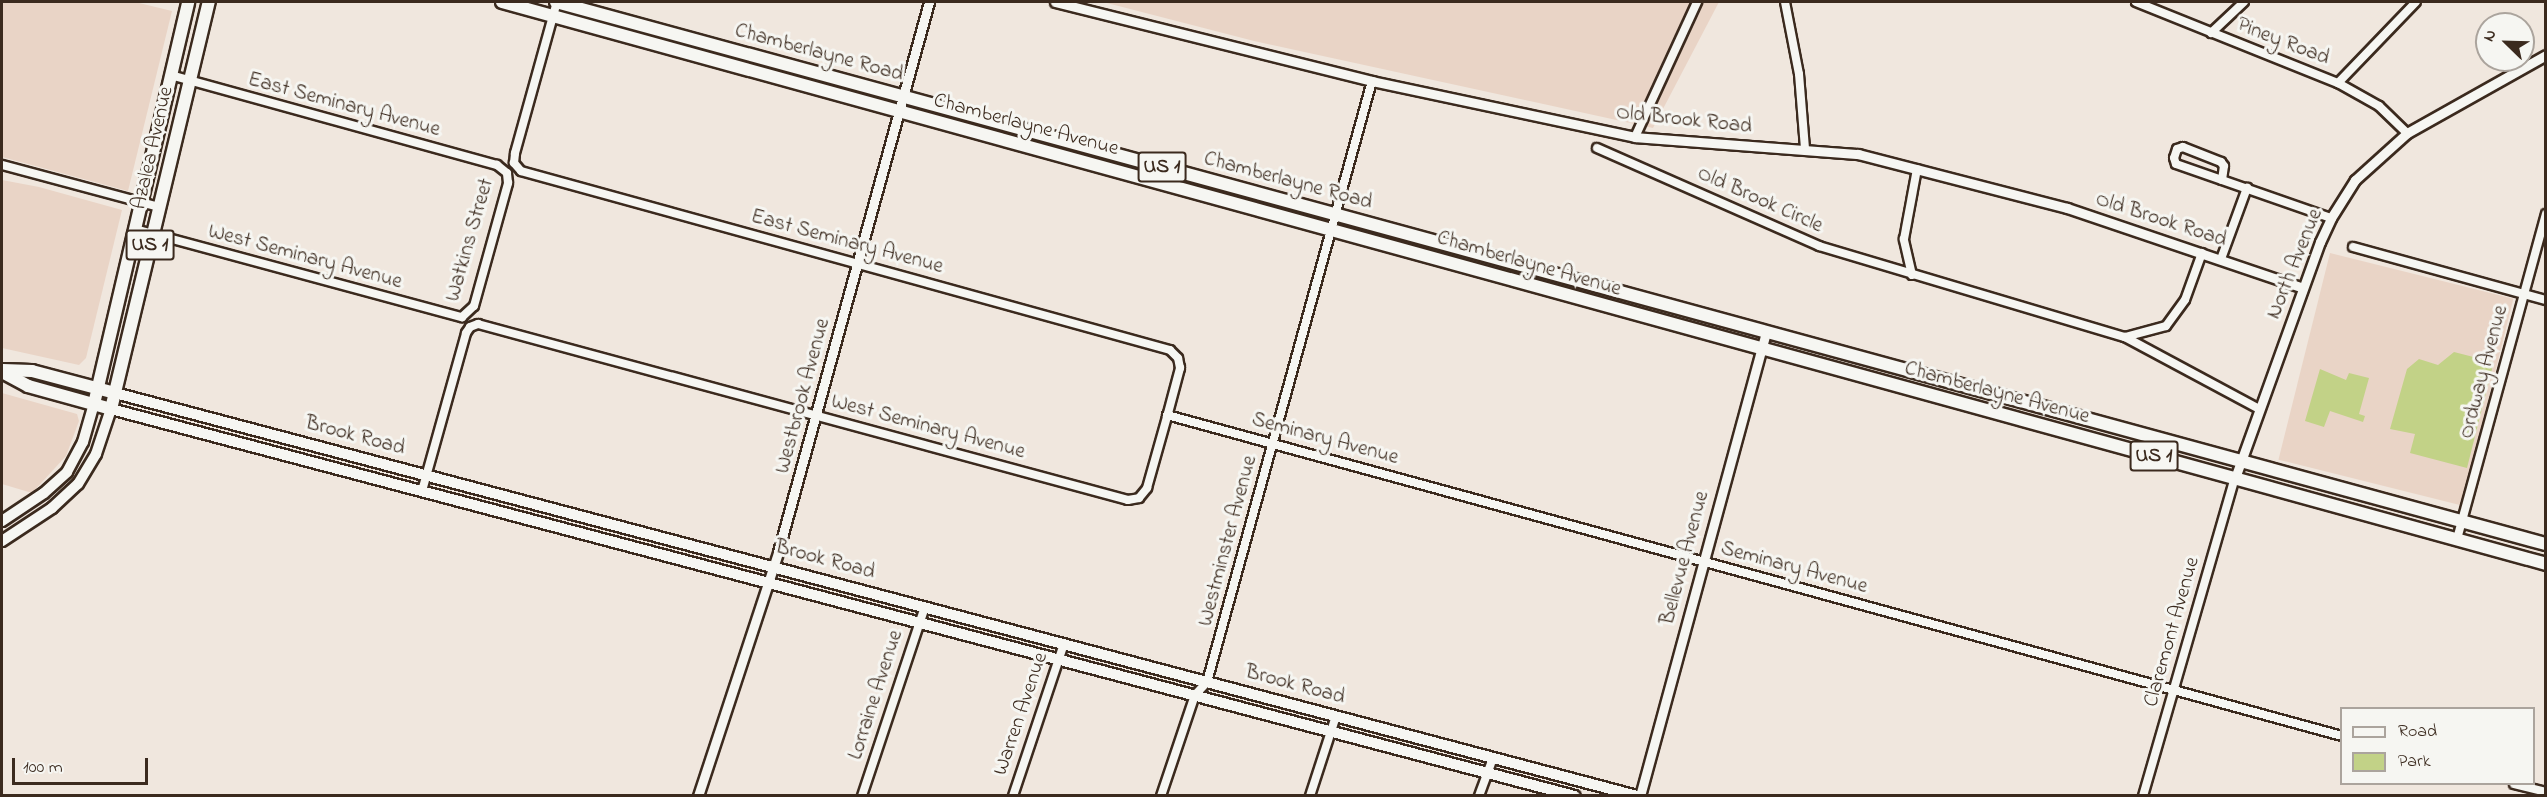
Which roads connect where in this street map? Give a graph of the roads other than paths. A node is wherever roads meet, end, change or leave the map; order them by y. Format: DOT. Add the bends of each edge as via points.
graph roads {
  1 [pos="188,2"];
  2 [pos="209,2"];
  3 [pos="502,2"];
  4 [pos="556,2"];
  5 [pos="929,2"];
  6 [pos="1055,2"];
  7 [pos="1697,2"];
  8 [pos="1785,2"];
  9 [pos="2136,2"];
  10 [pos="2244,2"];
  11 [pos="2416,2"];
  12 [pos="553,15"];
  13 [pos="2211,33"];
  14 [pos="2546,55"];
  15 [pos="170,75"];
  16 [pos="189,80"];
  17 [pos="1372,81"];
  18 [pos="2338,83"];
  19 [pos="903,96"];
  20 [pos="899,110"];
  21 [pos="2407,133"];
  22 [pos="1635,137"];
  23 [pos="1597,148"];
  24 [pos="1805,148"];
  25 [pos="2,165"];
  26 [pos="516,166"];
  27 [pos="1917,169"];
  28 [pos="507,172"];
  29 [pos="2222,180"];
  30 [pos="2247,188"];
  31 [pos="141,202"];
  32 [pos="159,207"];
  33 [pos="1336,214"];
  34 [pos="2546,214"];
  35 [pos="2331,218"];
  36 [pos="135,229"];
  37 [pos="1332,230"];
  38 [pos="153,234"];
  39 [pos="2353,247"];
  40 [pos="2202,253"];
  41 [pos="2221,259"];
  42 [pos="858,263"];
  43 [pos="1912,275"];
  44 [pos="2303,288"];
  45 [pos="2524,293"];
  46 [pos="2546,300"];
  47 [pos="466,316"];
  48 [pos="470,327"];
  49 [pos="1766,331"];
  50 [pos="2125,337"];
  51 [pos="1761,349"];
  52 [pos="2,371"];
  53 [pos="98,388"];
  54 [pos="115,393"];
  55 [pos="94,404"];
  56 [pos="111,409"];
  57 [pos="2259,410"];
  58 [pos="817,415"];
  59 [pos="1167,415"];
  60 [pos="1273,444"];
  61 [pos="2241,461"];
  62 [pos="427,475"];
  63 [pos="2235,478"];
  64 [pos="422,491"];
  65 [pos="2,521"];
  66 [pos="2462,521"];
  67 [pos="2457,539"];
  68 [pos="2,541"];
  69 [pos="2546,544"];
  70 [pos="1703,561"];
  71 [pos="2546,564"];
  72 [pos="774,567"];
  73 [pos="769,583"];
  74 [pos="925,607"];
  75 [pos="920,622"];
  76 [pos="1064,644"];
  77 [pos="1058,659"];
  78 [pos="1207,682"];
  79 [pos="2174,690"];
  80 [pos="1195,695"];
  81 [pos="1336,716"];
  82 [pos="1331,731"];
  83 [pos="2340,735"];
  84 [pos="1493,758"];
  85 [pos="1488,772"];
  86 [pos="2521,785"];
  87 [pos="2546,792"];
  88 [pos="698,795"];
  89 [pos="862,795"];
  90 [pos="1013,795"];
  91 [pos="1161,795"];
  92 [pos="1310,795"];
  93 [pos="1479,795"];
  94 [pos="1575,795"];
  95 [pos="1639,795"];
  96 [pos="2143,795"];
  1 -- 15 [label="main road, Azalea Avenue / US 1"];
  2 -- 16 [label="main road, Azalea Avenue / US 1"];
  3 -- 12 [label="main road, Chamberlayne Avenue / US 1"];
  4 -- 12 [label="street, Watkins Street"];
  4 -- 19 [label="main road, Chamberlayne Road / US 1"];
  5 -- 19 [label="street, Westbrook Avenue"];
  6 -- 17 [label="street, Old Brook Road"];
  7 -- 22 [label="street"];
  8 -- 24 [label="street" via="1799,74"];
  9 -- 13 [label="street, Piney Road"];
  10 -- 13 [label="street"];
  11 -- 18 [label="street"];
  12 -- 20 [label="main road, Chamberlayne Avenue / US 1"];
  12 -- 26 [label="street, Watkins Street" via="515,153"];
  13 -- 18 [label="street, Piney Road"];
  14 -- 21 [label="street, North Avenue"];
  15 -- 16 [label="street, East Seminary Avenue"];
  15 -- 31 [label="main road, Azalea Avenue / US 1"];
  16 -- 28 [label="street, East Seminary Avenue" via="497,165"];
  16 -- 32 [label="main road, Azalea Avenue / US 1"];
  17 -- 22 [label="street, Old Brook Road"];
  17 -- 33 [label="street, Westminster Avenue"];
  18 -- 21 [label="street, Piney Road" via="2379,106"];
  19 -- 20 [label="street, Westbrook Avenue"];
  19 -- 33 [label="main road, Chamberlayne Road / US 1"];
  20 -- 37 [label="main road, Chamberlayne Avenue / US 1"];
  20 -- 42 [label="street, Westbrook Avenue"];
  21 -- 35 [label="street, North Avenue" via="2355,180"];
  22 -- 24 [label="street, Old Brook Road"];
  23 -- 43 [label="street, Old Brook Circle" via="1819,246"];
  24 -- 27 [label="street, Old Brook Road" via="1858,154"];
  25 -- 31 [label="street"];
  26 -- 42 [label="street, East Seminary Avenue" via="525,173"];
  27 -- 40 [label="street, Old Brook Road" via="2067,208"];
  27 -- 43 [label="street" via="1904,239"];
  28 -- 47 [label="street, Watkins Street" via="508,183 474,306"];
  29 -- 29 [label="street" via="2221,162 2183,147 2177,149 2176,164"];
  29 -- 30 [label="street"];
  30 -- 35 [label="street"];
  30 -- 41 [label="street"];
  31 -- 32 [label="street"];
  31 -- 36 [label="main road, Azalea Avenue / US 1"];
  32 -- 38 [label="main road, Azalea Avenue / US 1"];
  33 -- 37 [label="street, Westminster Avenue"];
  33 -- 49 [label="main road, Chamberlayne Road / US 1"];
  34 -- 45 [label="street, Ordway Avenue"];
  35 -- 44 [label="street, North Avenue"];
  36 -- 38 [label="street, West Seminary Avenue"];
  36 -- 53 [label="main road, Azalea Avenue / US 1"];
  37 -- 51 [label="main road, Chamberlayne Avenue / US 1"];
  37 -- 60 [label="street, Westminster Avenue"];
  38 -- 47 [label="street, West Seminary Avenue" via="454,316"];
  38 -- 54 [label="main road, Azalea Avenue / US 1"];
  39 -- 45 [label="street"];
  40 -- 41 [label="street, Old Brook Road"];
  40 -- 50 [label="street" via="2185,300 2166,326"];
  41 -- 44 [label="street, Old Brook Road"];
  42 -- 58 [label="street, Westbrook Avenue"];
  42 -- 59 [label="street, East Seminary Avenue" via="1170,350 1178,358 1180,368"];
  43 -- 50 [label="street, Old Brook Circle"];
  44 -- 57 [label="street, North Avenue"];
  45 -- 46 [label="street"];
  45 -- 66 [label="street, Ordway Avenue"];
  48 -- 58 [label="street, West Seminary Avenue" via="482,325"];
  48 -- 62 [label="street, Watkins Street"];
  49 -- 51 [label="street, Bellevue Avenue"];
  49 -- 61 [label="main road, Chamberlayne Avenue / US 1"];
  50 -- 57 [label="street, Old Brook Circle"];
  51 -- 63 [label="main road, Chamberlayne Avenue / US 1"];
  51 -- 70 [label="street, Bellevue Avenue"];
  52 -- 53 [label="main road, Brook Road" via="32,371"];
  52 -- 55 [label="main road, Brook Road" via="28,387"];
  53 -- 54 [label="main road, Brook Road"];
  53 -- 55 [label="main road, Azalea Avenue"];
  54 -- 56 [label="main road, Azalea Avenue / US 1"];
  54 -- 62 [label="main road, Brook Road"];
  55 -- 56 [label="main road, Brook Road"];
  55 -- 65 [label="main road" via="83,442 67,472"];
  56 -- 64 [label="main road, Brook Road"];
  56 -- 68 [label="main road" via="96,454 78,484 52,508"];
  57 -- 61 [label="street, North Avenue"];
  58 -- 59 [label="street, West Seminary Avenue" via="1133,500 1147,488"];
  58 -- 72 [label="street, Westbrook Avenue"];
  59 -- 60 [label="street, Seminary Avenue"];
  60 -- 70 [label="street, Seminary Avenue"];
  60 -- 78 [label="street, Westminster Avenue"];
  61 -- 63 [label="street, North Avenue"];
  61 -- 66 [label="main road, Chamberlayne Avenue / US 1"];
  62 -- 64 [label="street, Watkins Street"];
  62 -- 72 [label="main road, Brook Road"];
  63 -- 67 [label="main road, Chamberlayne Avenue / US 1"];
  63 -- 79 [label="street, Claremont Avenue"];
  64 -- 73 [label="main road, Brook Road"];
  66 -- 67 [label="street, Ordway Avenue"];
  66 -- 69 [label="main road, Chamberlayne Avenue / US 1"];
  67 -- 71 [label="main road, Chamberlayne Avenue / US 1"];
  70 -- 79 [label="street, Seminary Avenue"];
  70 -- 95 [label="street, Bellevue Avenue"];
  72 -- 73 [label="street, Westbrook Avenue"];
  72 -- 74 [label="main road, Brook Road"];
  73 -- 75 [label="main road, Brook Road"];
  73 -- 88 [label="street, Westbrook Avenue"];
  74 -- 75 [label="street, Lorraine Avenue"];
  74 -- 76 [label="main road, Brook Road"];
  75 -- 77 [label="main road, Brook Road"];
  75 -- 89 [label="street, Lorraine Avenue"];
  76 -- 77 [label="street, Warren Avenue"];
  76 -- 78 [label="main road, Brook Road"];
  77 -- 80 [label="main road, Brook Road"];
  77 -- 90 [label="street, Warren Avenue"];
  78 -- 80 [label="street, Westminster Avenue"];
  78 -- 81 [label="main road, Brook Road"];
  79 -- 83 [label="street, Seminary Avenue"];
  79 -- 96 [label="street, Claremont Avenue"];
  80 -- 82 [label="main road, Brook Road"];
  80 -- 91 [label="street, Westminster Avenue"];
  81 -- 82 [label="street"];
  81 -- 84 [label="main road, Brook Road"];
  82 -- 85 [label="main road, Brook Road"];
  82 -- 92 [label="street"];
  84 -- 85 [label="street"];
  84 -- 95 [label="main road, Brook Road"];
  85 -- 93 [label="street"];
  85 -- 94 [label="main road, Brook Road"];
  86 -- 87 [label="street"];
}
